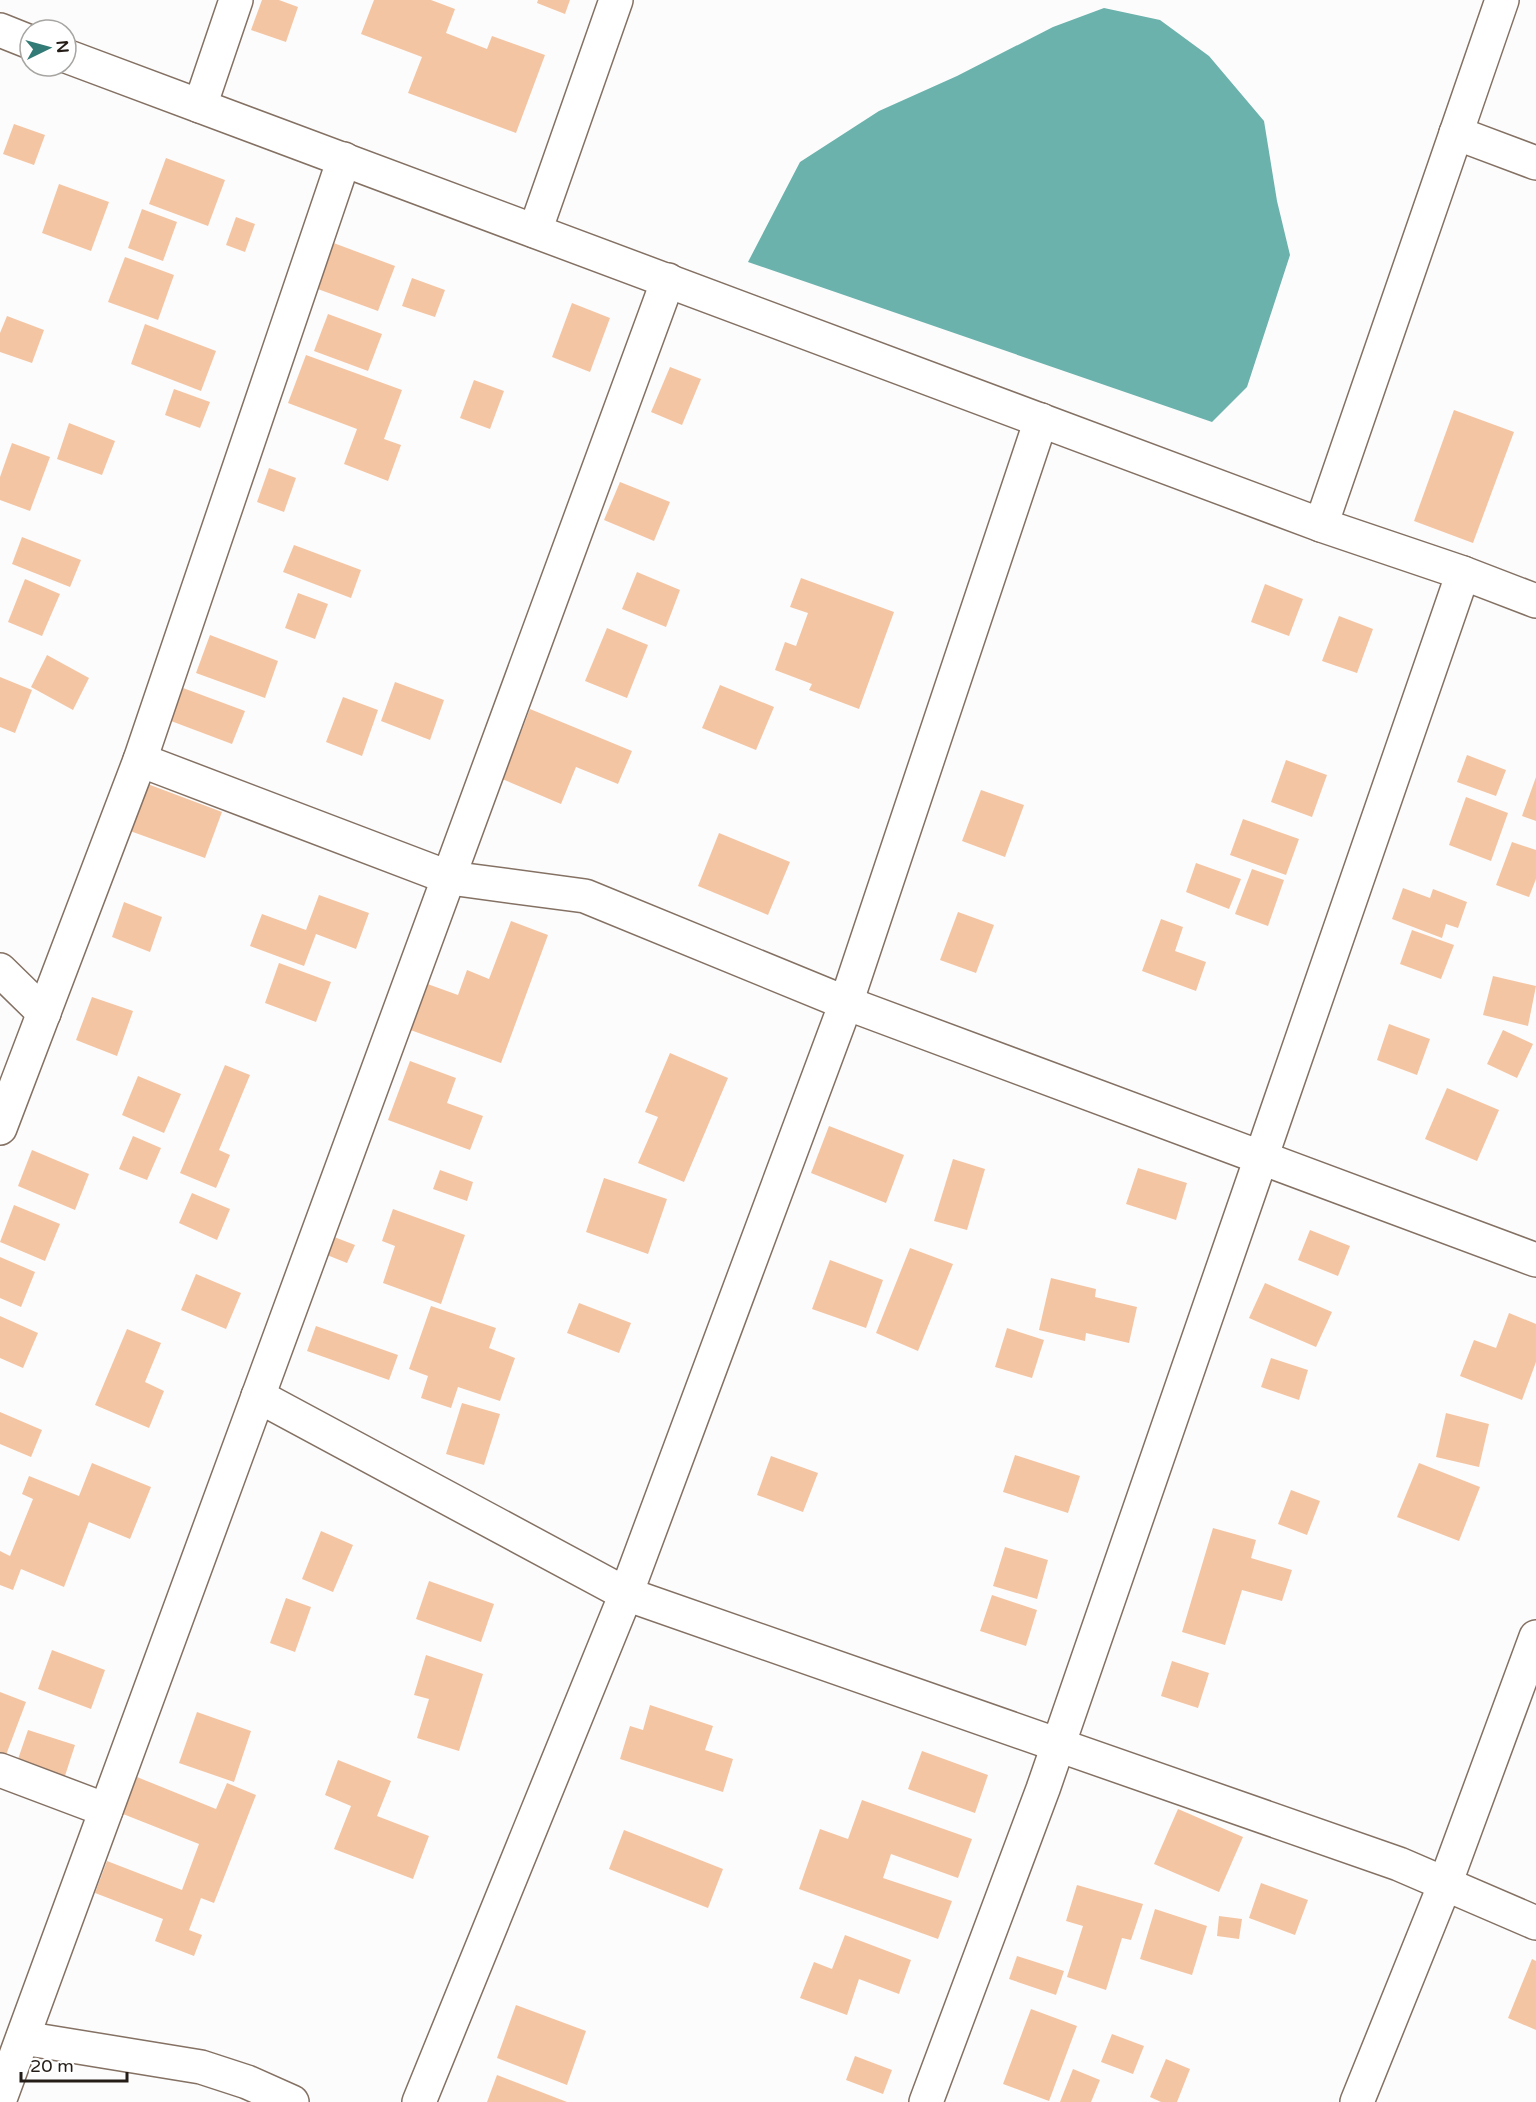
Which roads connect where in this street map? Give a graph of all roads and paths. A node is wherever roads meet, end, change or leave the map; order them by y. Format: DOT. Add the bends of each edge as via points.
graph roads {
  1 [pos="237,0"];
  2 [pos="616,0"];
  3 [pos="1502,0"];
  4 [pos="0,30"];
  5 [pos="18,37"];
  6 [pos="78,60"];
  7 [pos="200,106"];
  8 [pos="1456,133"];
  9 [pos="344,159"];
  10 [pos="1536,163"];
  11 [pos="535,231"];
  12 [pos="668,280"];
  13 [pos="1041,420"];
  14 [pos="1321,525"];
  15 [pos="1463,573"];
  16 [pos="1536,601"];
  17 [pos="140,760"];
  18 [pos="450,878"];
  19 [pos="0,970"];
  20 [pos="846,1003"];
  21 [pos="44,1013"];
  22 [pos="0,1128"];
  23 [pos="1261,1158"];
  24 [pos="1536,1260"];
  25 [pos="258,1396"];
  26 [pos="626,1594"];
  27 [pos="1536,1636"];
  28 [pos="1058,1745"];
  29 [pos="0,1770"];
  30 [pos="106,1810"];
  31 [pos="1445,1884"];
  32 [pos="1536,1923"];
  33 [pos="22,2038"];
  34 [pos="0,2099"];
  35 [pos="292,2102"];
  36 [pos="419,2102"];
  37 [pos="926,2102"];
  38 [pos="1357,2102"];
  1 -- 7 [label="street"];
  2 -- 11 [label="street"];
  3 -- 8 [label="street"];
  4 -- 5 [label="street"];
  6 -- 7 [label="street"];
  7 -- 9 [label="street"];
  8 -- 10 [label="street"];
  8 -- 14 [label="street"];
  9 -- 11 [label="street"];
  9 -- 17 [label="street"];
  11 -- 12 [label="street"];
  12 -- 13 [label="street"];
  12 -- 18 [label="street"];
  13 -- 14 [label="street"];
  13 -- 20 [label="street"];
  14 -- 15 [label="street"];
  15 -- 16 [label="street"];
  15 -- 23 [label="street"];
  17 -- 18 [label="street"];
  17 -- 21 [label="street"];
  18 -- 20 [label="street" via="585,896"];
  18 -- 25 [label="street"];
  19 -- 21 [label="street"];
  20 -- 23 [label="street"];
  20 -- 26 [label="street"];
  21 -- 22 [label="street"];
  23 -- 24 [label="street"];
  23 -- 28 [label="street"];
  25 -- 26 [label="street"];
  25 -- 30 [label="street"];
  26 -- 28 [label="street"];
  26 -- 36 [label="street"];
  27 -- 31 [label="street"];
  28 -- 31 [label="street" via="1400,1864"];
  28 -- 37 [label="street"];
  29 -- 30 [label="street"];
  30 -- 33 [label="street"];
  31 -- 32 [label="street"];
  31 -- 38 [label="street"];
  33 -- 34 [label="street"];
  33 -- 35 [label="street" via="201,2067"];
}
